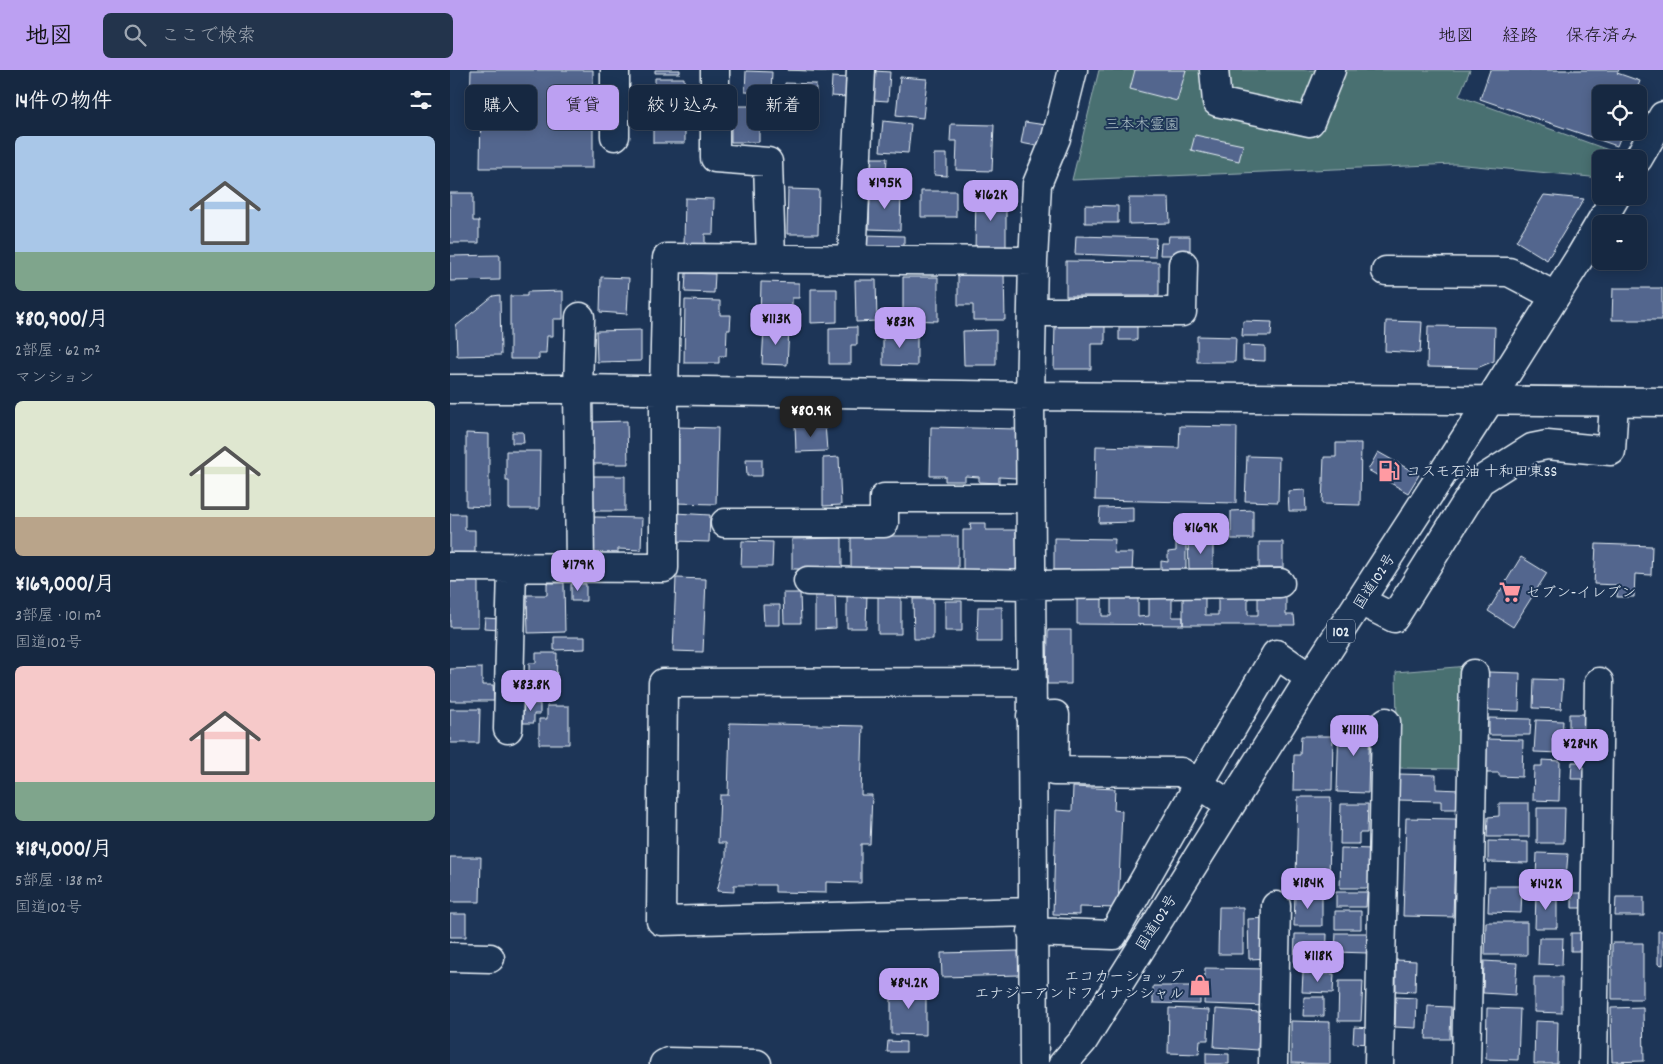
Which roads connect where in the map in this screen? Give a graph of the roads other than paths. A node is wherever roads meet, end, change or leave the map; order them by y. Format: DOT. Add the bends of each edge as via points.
graph roads {
  1 [pos="615,70"];
  2 [pos="715,70"];
  3 [pos="861,70"];
  4 [pos="1073,70"];
  5 [pos="1214,70"];
  6 [pos="1331,70"];
  7 [pos="1663,116"];
  8 [pos="615,136"];
  9 [pos="1643,150"];
  10 [pos="1611,205"];
  11 [pos="771,259"];
  12 [pos="852,260"];
  13 [pos="1033,261"];
  14 [pos="1183,264"];
  15 [pos="1386,270"];
  16 [pos="1555,296"];
  17 [pos="1032,312"];
  18 [pos="580,317"];
  19 [pos="450,389"];
  20 [pos="578,389"];
  21 [pos="664,391"];
  22 [pos="1030,396"];
  23 [pos="1490,400"];
  24 [pos="1614,402"];
  25 [pos="1663,402"];
  26 [pos="1030,498"];
  27 [pos="725,523"];
  28 [pos="450,566"];
  29 [pos="580,567"];
  30 [pos="512,568"];
  31 [pos="808,581"];
  32 [pos="1280,583"];
  33 [pos="1031,585"];
  34 [pos="1360,601"];
  35 [pos="1474,674"];
  36 [pos="1310,678"];
  37 [pos="1032,682"];
  38 [pos="1599,682"];
  39 [pos="1032,716"];
  40 [pos="1386,722"];
  41 [pos="508,729"];
  42 [pos="1198,784"];
  43 [pos="1230,804"];
  44 [pos="1276,906"];
  45 [pos="1032,922"];
  46 [pos="450,957"];
  47 [pos="490,958"];
  48 [pos="664,1064"];
  49 [pos="757,1064"];
  50 [pos="1034,1064"];
  51 [pos="1063,1064"];
  52 [pos="1273,1064"];
  53 [pos="1379,1064"];
  54 [pos="1466,1064"];
  55 [pos="1593,1064"];
  1 -- 8 [label="main road"];
  2 -- 11 [label="main road" via="715,158 768,162"];
  3 -- 12 [label="main road"];
  4 -- 13 [label="main road" via="1056,138 1038,184"];
  5 -- 6 [label="main road" via="1217,102 1310,122"];
  7 -- 9 [label="main road"];
  10 -- 16 [label="main road, 国道102号 / 102"];
  11 -- 12 [label="main road"];
  11 -- 21 [label="main road" via="666,258"];
  12 -- 13 [label="main road"];
  13 -- 17 [label="main road"];
  14 -- 17 [label="main road" via="1182,312"];
  15 -- 16 [label="main road" via="1509,272"];
  16 -- 23 [label="main road, 国道102号 / 102"];
  17 -- 22 [label="main road"];
  18 -- 20 [label="main road"];
  19 -- 20 [label="main road"];
  20 -- 21 [label="main road"];
  20 -- 29 [label="main road"];
  21 -- 22 [label="main road"];
  21 -- 29 [label="main road" via="664,568"];
  22 -- 23 [label="main road"];
  22 -- 26 [label="main road"];
  23 -- 24 [label="main road"];
  23 -- 34 [label="main road, 国道102号 / 102"];
  24 -- 25 [label="main road"];
  24 -- 34 [label="main road" via="1611,451 1547,445 1532,448 1480,481 1394,618"];
  26 -- 27 [label="main road" via="884,498 884,523"];
  26 -- 33 [label="main road"];
  28 -- 30 [label="main road"];
  29 -- 30 [label="main road"];
  30 -- 41 [label="main road"];
  31 -- 33 [label="main road"];
  32 -- 33 [label="main road"];
  33 -- 37 [label="main road"];
  34 -- 36 [label="main road, 国道102号 / 102"];
  35 -- 54 [label="main road"];
  36 -- 42 [label="main road" via="1276,654"];
  36 -- 43 [label="main road, 国道102号 / 102"];
  37 -- 39 [label="main road"];
  37 -- 45 [label="main road" via="663,683 661,920"];
  38 -- 55 [label="main road"];
  39 -- 42 [label="main road" via="1055,715 1054,772 1181,772"];
  39 -- 45 [label="main road"];
  40 -- 53 [label="main road"];
  42 -- 43 [label="main road"];
  42 -- 45 [label="main road" via="1113,935"];
  43 -- 51 [label="main road, 国道102号 / 102" via="1083,1041"];
  44 -- 52 [label="main road"];
  45 -- 50 [label="main road"];
  46 -- 47 [label="main road"];
  48 -- 49 [label="main road"];
}
